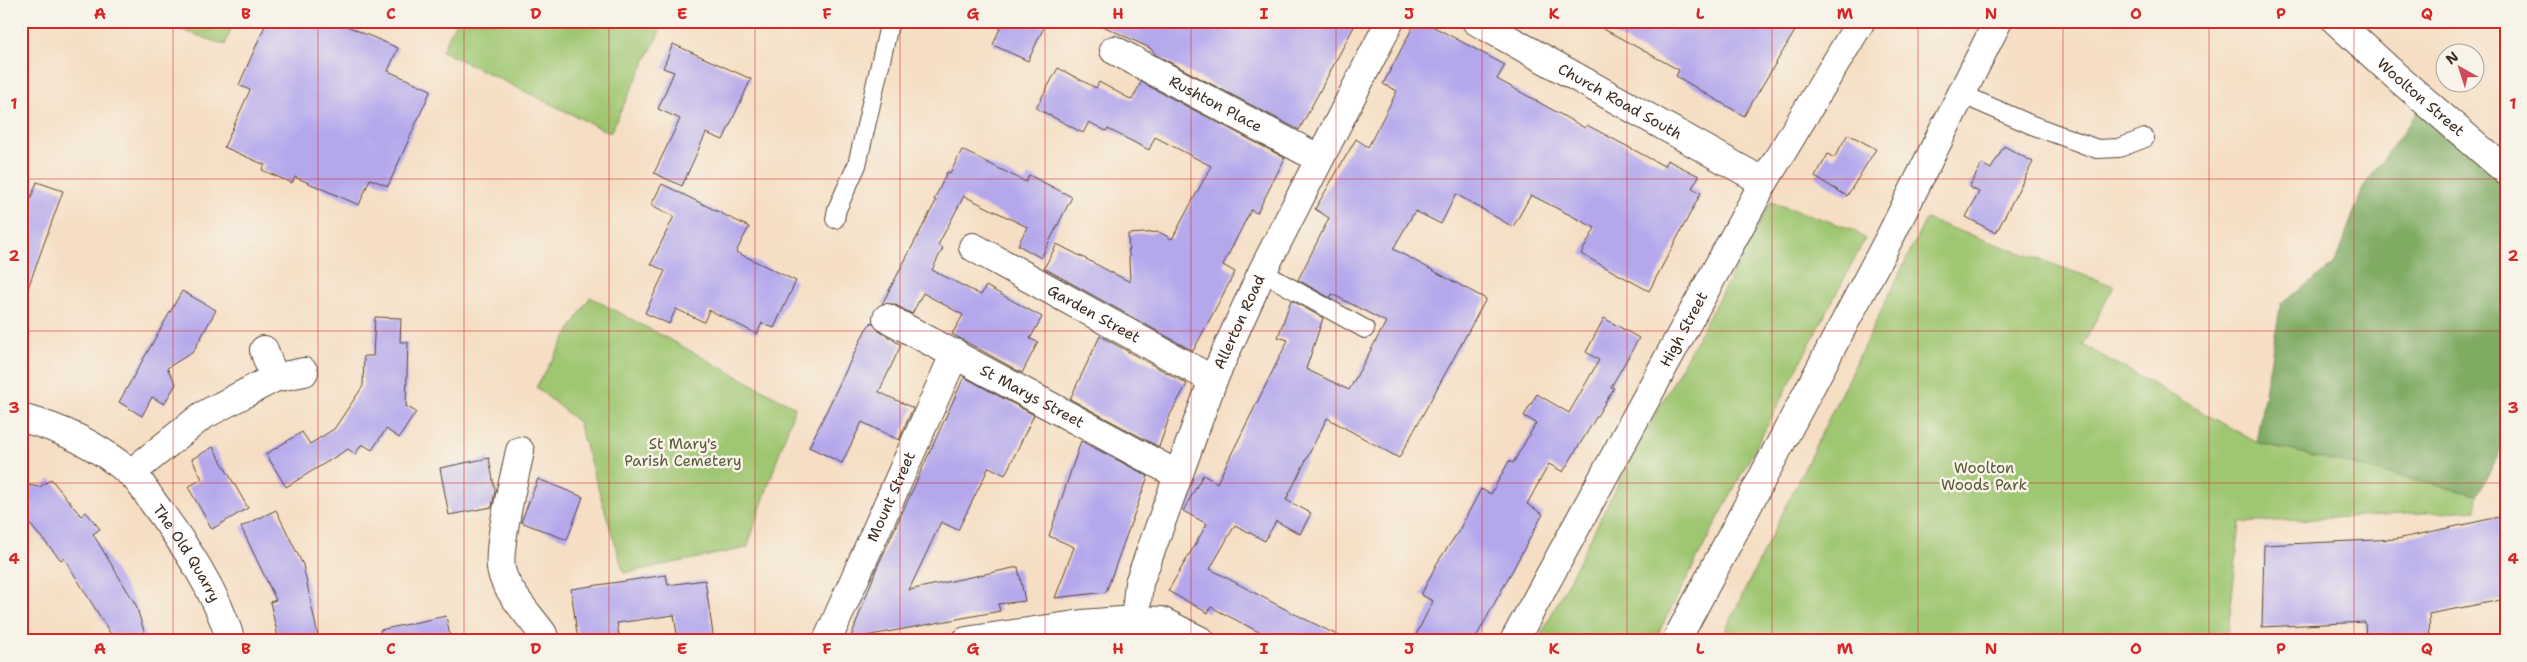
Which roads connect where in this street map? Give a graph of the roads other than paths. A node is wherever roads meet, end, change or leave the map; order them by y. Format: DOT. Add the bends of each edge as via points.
graph roads {
  1 [pos="890,21"];
  2 [pos="1390,21"];
  3 [pos="1476,21"];
  4 [pos="1861,21"];
  5 [pos="2336,21"];
  6 [pos="1993,23"];
  7 [pos="1114,50"];
  8 [pos="1961,94"];
  9 [pos="2145,138"];
  10 [pos="1318,158"];
  11 [pos="2506,171"];
  12 [pos="1764,182"];
  13 [pos="835,219"];
  14 [pos="974,247"];
  15 [pos="1262,272"];
  16 [pos="887,318"];
  17 [pos="1365,329"];
  18 [pos="264,350"];
  19 [pos="955,354"];
  20 [pos="304,372"];
  21 [pos="274,378"];
  22 [pos="1213,380"];
  23 [pos="21,418"];
  24 [pos="520,451"];
  25 [pos="131,473"];
  26 [pos="1178,475"];
  27 [pos="1134,630"];
  28 [pos="231,641"];
  29 [pos="545,641"];
  30 [pos="827,641"];
  31 [pos="966,641"];
  32 [pos="1201,641"];
  33 [pos="1514,641"];
  34 [pos="1676,641"];
  1 -- 13 [label="lane" via="857,164"];
  2 -- 10 [label="street, Allerton Road"];
  3 -- 12 [label="street, Church Road South"];
  4 -- 12 [label="street, High Street"];
  5 -- 11 [label="street, Woolton Street"];
  6 -- 8 [label="street"];
  7 -- 10 [label="street, Rushton Place"];
  8 -- 9 [label="lane" via="2097,149 2119,148"];
  8 -- 34 [label="street" via="1891,235"];
  10 -- 15 [label="street, Allerton Road"];
  12 -- 33 [label="street, High Street"];
  14 -- 22 [label="street, Garden Street"];
  15 -- 17 [label="lane"];
  15 -- 22 [label="street, Allerton Road"];
  16 -- 19 [label="street, St Marys Street"];
  18 -- 21 [label="street"];
  19 -- 26 [label="street, St Marys Street"];
  19 -- 30 [label="street, Mount Street"];
  20 -- 21 [label="street"];
  21 -- 25 [label="street" via="202,416"];
  22 -- 26 [label="street, Allerton Road"];
  23 -- 25 [label="street, The Old Quarry" via="51,425 94,446"];
  24 -- 29 [label="street" via="501,551 502,572"];
  25 -- 28 [label="street, The Old Quarry" via="181,540 222,613"];
  26 -- 27 [label="street, Allerton Road" via="1139,583"];
  27 -- 31 [label="street" via="1082,624"];
  27 -- 32 [label="street" via="1161,620"];
}
